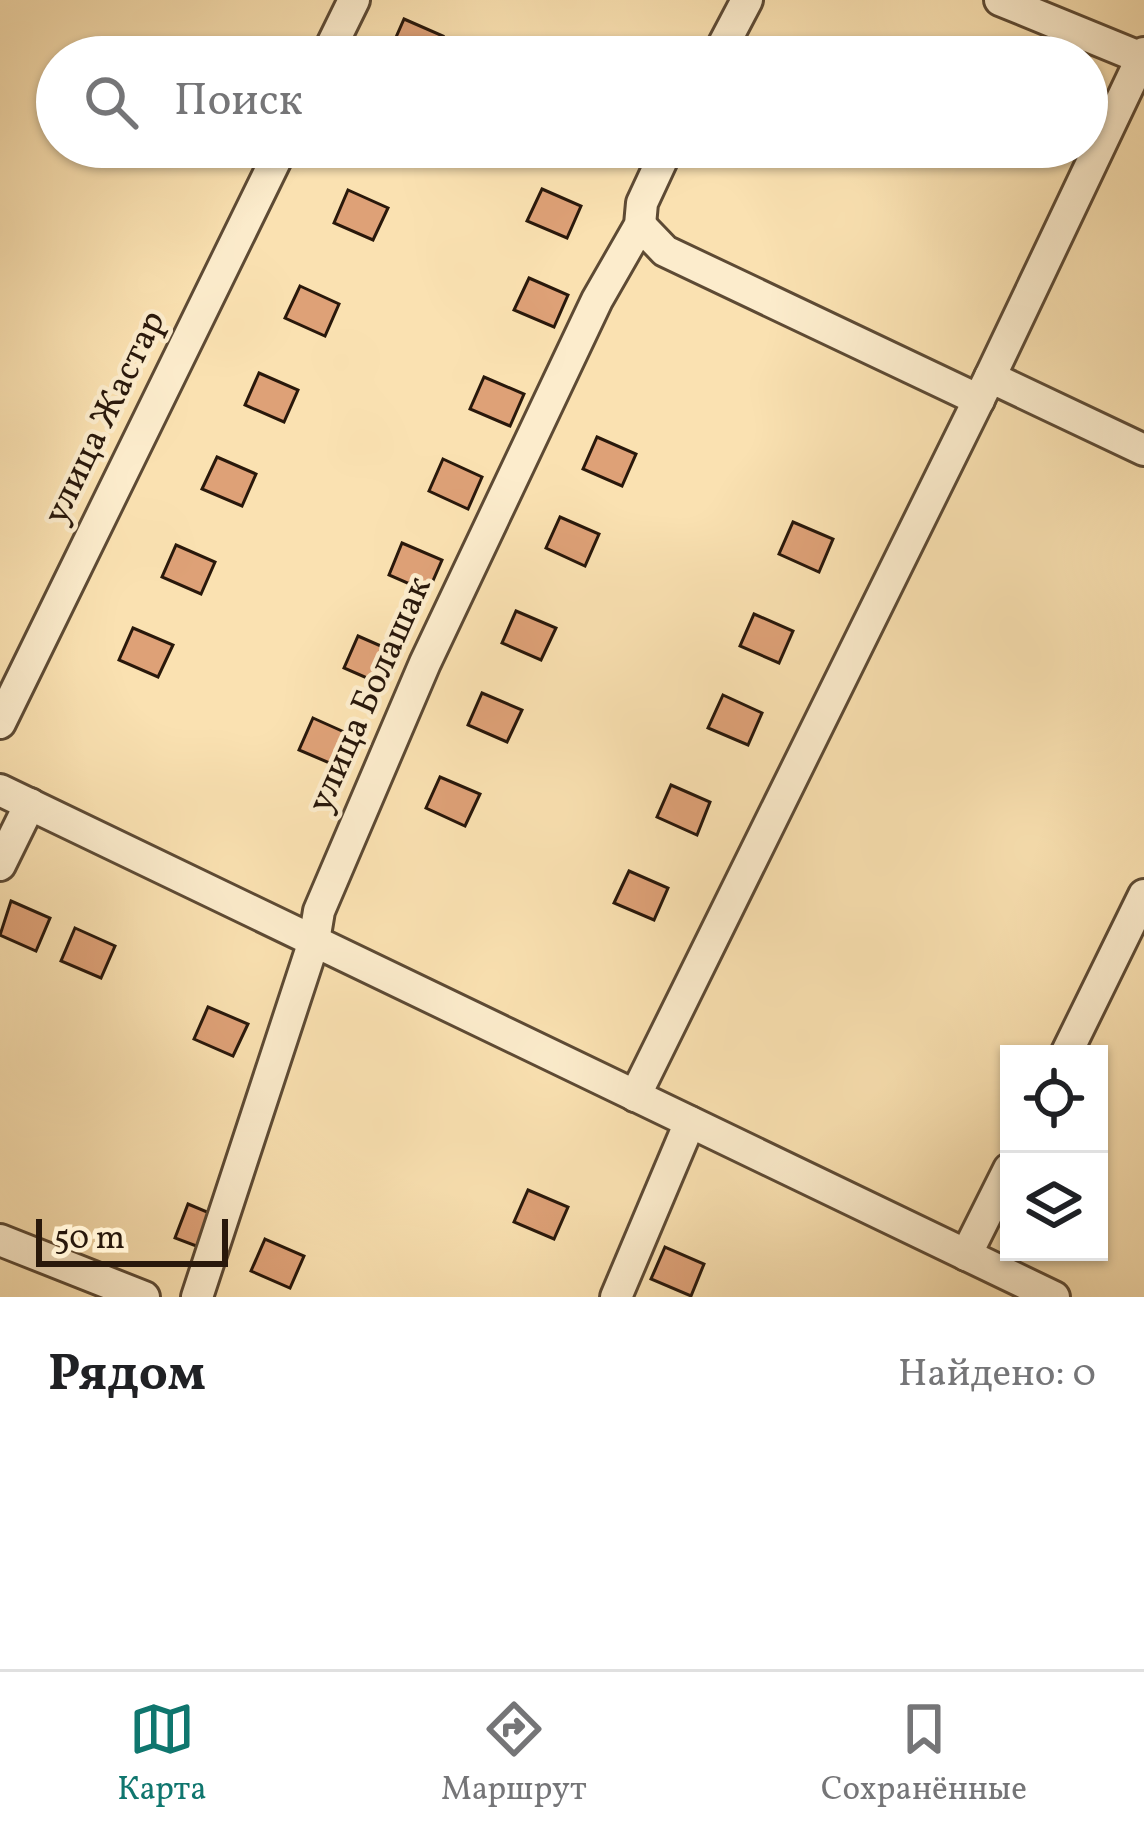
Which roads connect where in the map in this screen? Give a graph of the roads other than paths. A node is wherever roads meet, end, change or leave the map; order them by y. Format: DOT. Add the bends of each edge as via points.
graph roads {
  1 [pos="354,0"];
  2 [pos="746,0"];
  3 [pos="1000,0"];
  4 [pos="336,36"];
  5 [pos="728,36"];
  6 [pos="1092,36"];
  7 [pos="1108,42"];
  8 [pos="1143,56"];
  9 [pos="1108,130"];
  10 [pos="272,168"];
  11 [pos="658,168"];
  12 [pos="1090,168"];
  13 [pos="640,225"];
  14 [pos="985,389"];
  15 [pos="1144,450"];
  16 [pos="0,723"];
  17 [pos="0,790"];
  18 [pos="30,805"];
  19 [pos="0,865"];
  20 [pos="1144,895"];
  21 [pos="314,941"];
  22 [pos="1070,1045"];
  23 [pos="635,1096"];
  24 [pos="690,1122"];
  25 [pos="1000,1187"];
  26 [pos="0,1240"];
  27 [pos="966,1255"];
  28 [pos="1034,1293"];
  29 [pos="144,1297"];
  30 [pos="197,1297"];
  31 [pos="616,1297"];
  1 -- 4 [label="street"];
  2 -- 5 [label="street"];
  3 -- 6 [label="street"];
  7 -- 8 [label="street"];
  8 -- 9 [label="street"];
  10 -- 16 [label="street, улица Жастар"];
  11 -- 13 [label="street, улица Болашак"];
  12 -- 14 [label="street"];
  13 -- 14 [label="street" via="664,251"];
  13 -- 21 [label="street, улица Болашак" via="425,663 319,911"];
  14 -- 15 [label="street"];
  14 -- 23 [label="street"];
  17 -- 18 [label="street"];
  18 -- 19 [label="street"];
  18 -- 21 [label="street"];
  20 -- 22 [label="street"];
  21 -- 23 [label="street"];
  21 -- 30 [label="street, улица Болашак"];
  23 -- 24 [label="street"];
  24 -- 27 [label="street"];
  24 -- 31 [label="street"];
  25 -- 27 [label="street"];
  26 -- 29 [label="street"];
  27 -- 28 [label="street"];
}
